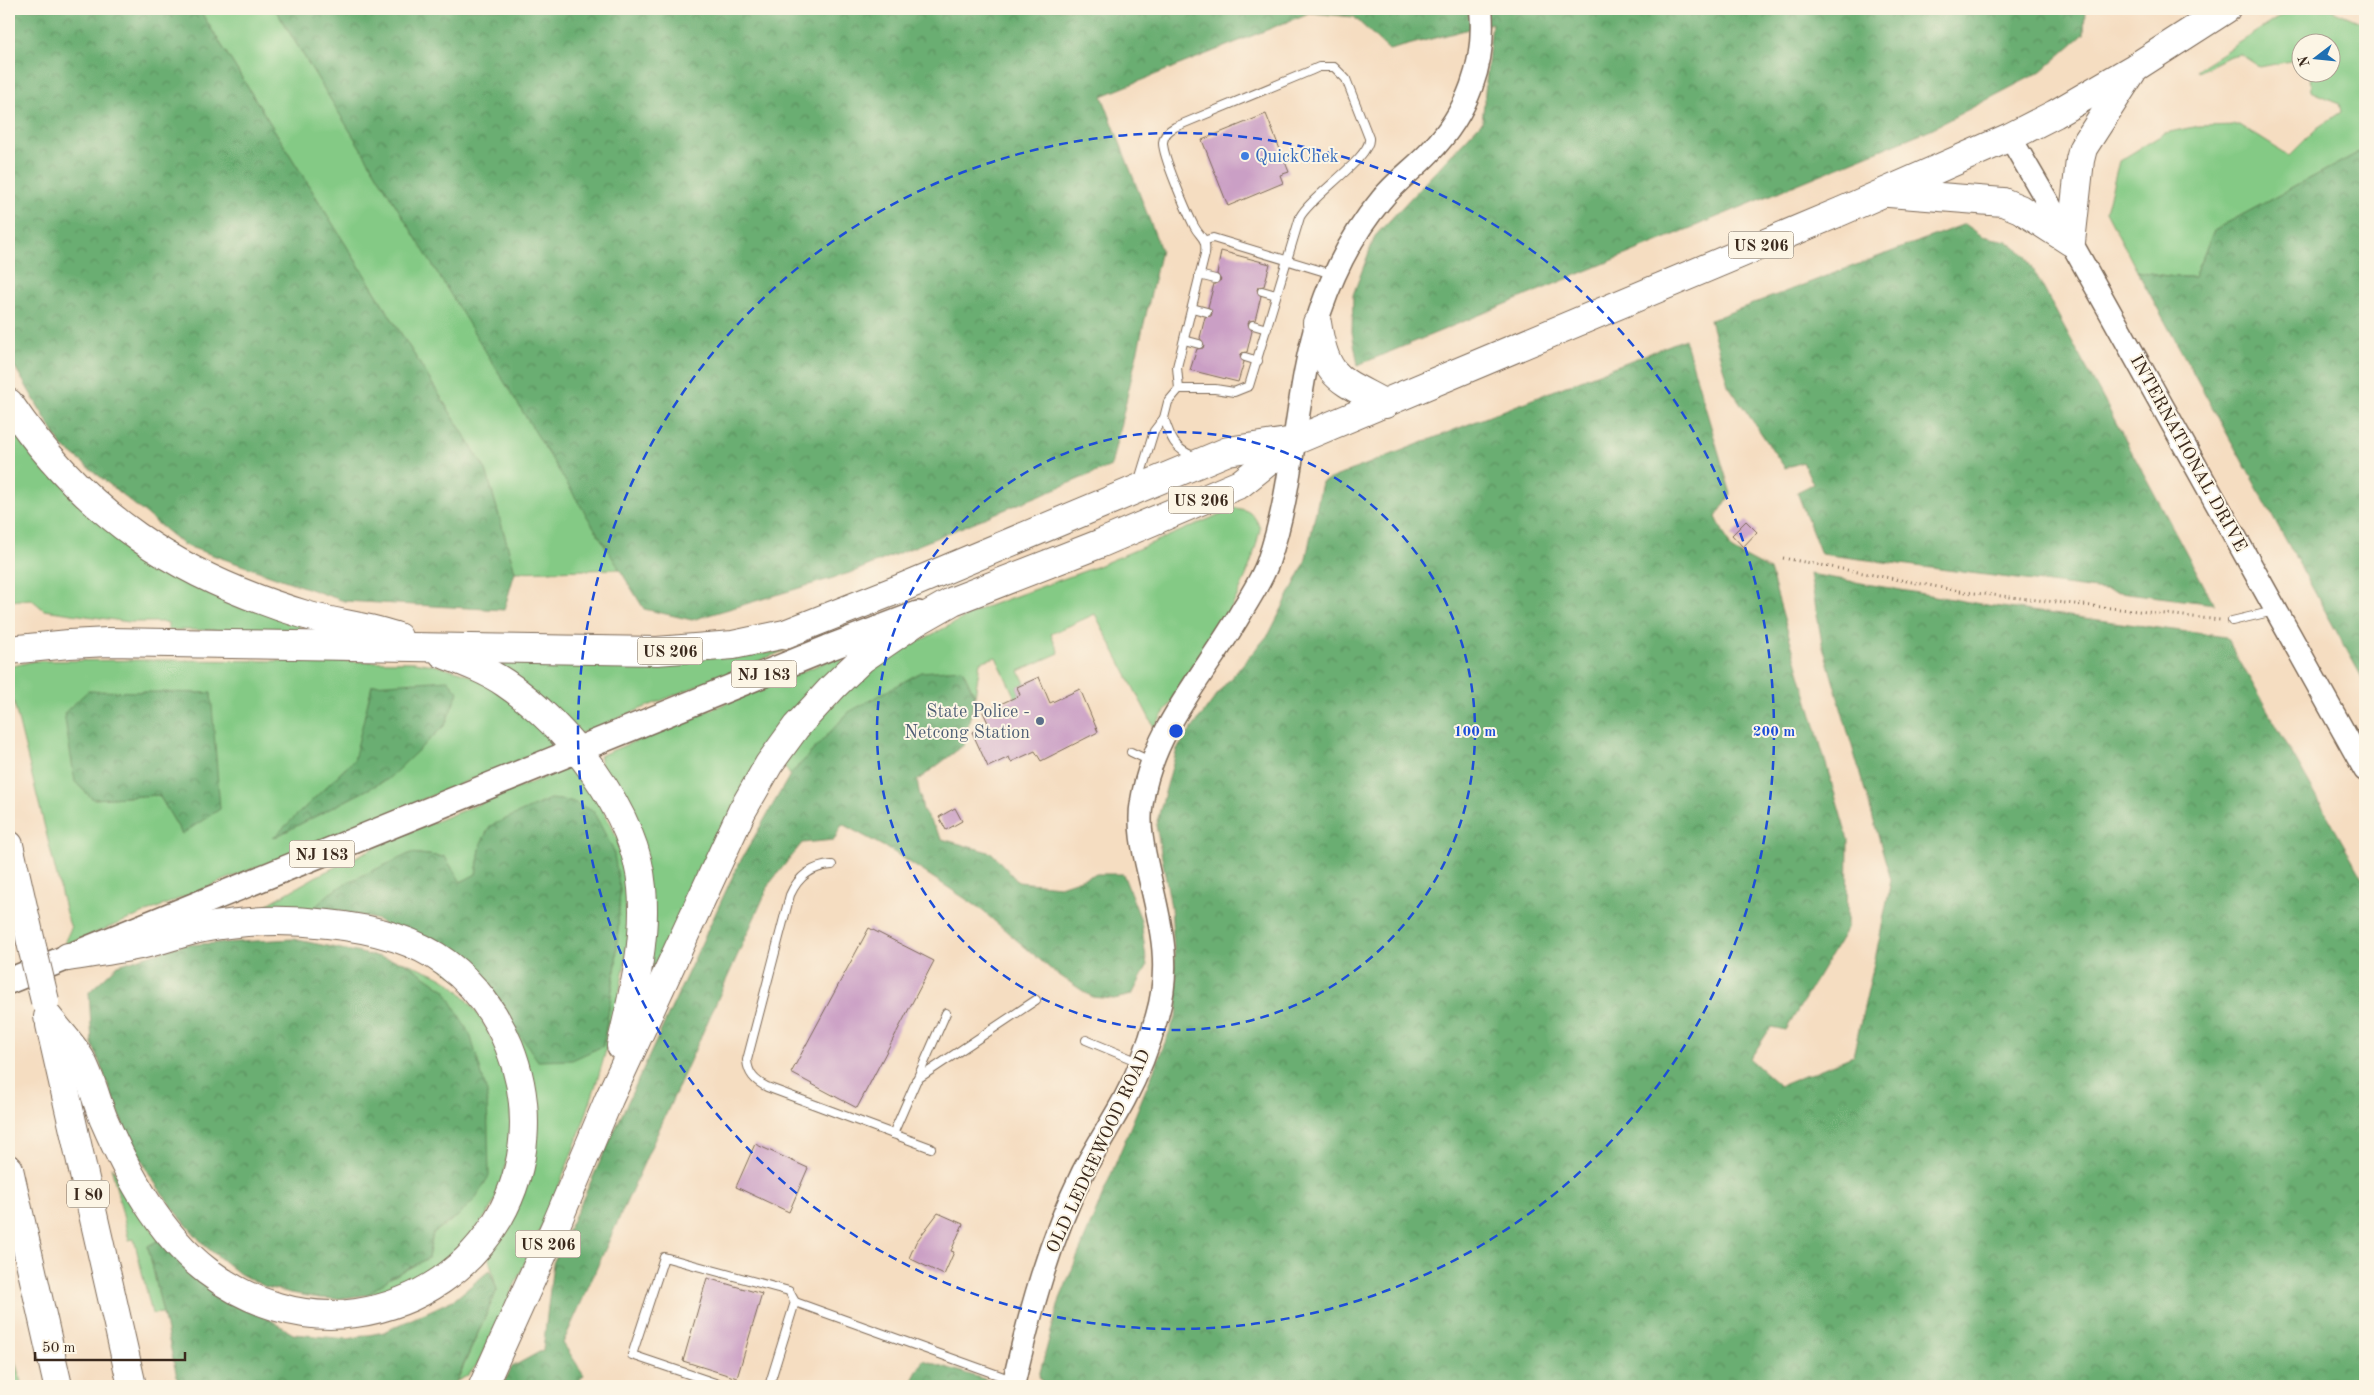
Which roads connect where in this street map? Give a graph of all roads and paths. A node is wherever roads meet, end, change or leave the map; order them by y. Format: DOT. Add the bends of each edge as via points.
graph roads {
  1 [pos="1481,9"];
  2 [pos="2226,9"];
  3 [pos="2134,68"];
  4 [pos="2010,137"];
  5 [pos="1885,193"];
  6 [pos="1206,240"];
  7 [pos="2072,242"];
  8 [pos="1286,259"];
  9 [pos="1334,274"];
  10 [pos="1199,275"];
  11 [pos="1215,279"];
  12 [pos="1262,291"];
  13 [pos="1276,295"];
  14 [pos="1192,308"];
  15 [pos="1207,312"];
  16 [pos="1317,322"];
  17 [pos="1253,325"];
  18 [pos="1267,329"];
  19 [pos="1184,340"];
  20 [pos="1199,344"];
  21 [pos="1245,357"];
  22 [pos="1258,361"];
  23 [pos="1179,389"];
  24 [pos="9,403"];
  25 [pos="1385,404"];
  26 [pos="1164,418"];
  27 [pos="1294,441"];
  28 [pos="1208,460"];
  29 [pos="1118,498"];
  30 [pos="1783,558"];
  31 [pos="953,601"];
  32 [pos="2276,611"];
  33 [pos="2232,621"];
  34 [pos="427,648"];
  35 [pos="9,650"];
  36 [pos="576,751"];
  37 [pos="1131,752"];
  38 [pos="1152,762"];
  39 [pos="2365,770"];
  40 [pos="9,845"];
  41 [pos="832,865"];
  42 [pos="68,957"];
  43 [pos="9,981"];
  44 [pos="1036,1000"];
  45 [pos="46,1009"];
  46 [pos="946,1013"];
  47 [pos="1086,1040"];
  48 [pos="1141,1063"];
  49 [pos="916,1080"];
  50 [pos="609,1099"];
  51 [pos="893,1134"];
  52 [pos="931,1148"];
  53 [pos="9,1169"];
  54 [pos="795,1302"];
  55 [pos="1014,1383"];
  56 [pos="58,1386"];
  57 [pos="132,1386"];
  58 [pos="483,1386"];
  59 [pos="724,1386"];
  60 [pos="769,1386"];
  1 -- 9 [label="street, OLD LEDGEWOOD ROAD" via="1479,64 1453,125 1380,200 1357,232"];
  2 -- 3 [label="highway, US 206"];
  3 -- 4 [label="highway, US 206"];
  3 -- 7 [label="highway" via="2083,148"];
  4 -- 5 [label="highway, US 206"];
  4 -- 7 [label="street, INTERNATIONAL DRIVE"];
  5 -- 7 [label="highway" via="2003,202"];
  5 -- 25 [label="highway, US 206"];
  6 -- 8 [label="lane" via="1213,238"];
  6 -- 8 [label="lane" via="1194,226 1166,156 1163,143 1166,134 1175,127 1290,79 1334,67 1346,78 1370,142 1356,162 1332,181 1303,212"];
  6 -- 10 [label="lane"];
  7 -- 32 [label="street, INTERNATIONAL DRIVE"];
  8 -- 9 [label="lane"];
  8 -- 13 [label="lane"];
  9 -- 16 [label="street, OLD LEDGEWOOD ROAD"];
  10 -- 11 [label="lane"];
  10 -- 14 [label="lane"];
  12 -- 13 [label="lane"];
  13 -- 18 [label="lane"];
  14 -- 15 [label="lane"];
  14 -- 19 [label="lane"];
  16 -- 25 [label="highway" via="1325,357 1335,375"];
  16 -- 27 [label="street, OLD LEDGEWOOD ROAD"];
  17 -- 18 [label="lane"];
  18 -- 22 [label="lane"];
  19 -- 20 [label="lane"];
  19 -- 23 [label="lane" via="1177,367"];
  21 -- 22 [label="lane"];
  22 -- 23 [label="lane" via="1252,382 1240,391"];
  23 -- 26 [label="lane" via="1168,402"];
  24 -- 34 [label="highway" via="49,458 80,491 115,522 157,550 203,575 265,600 321,619 381,630"];
  25 -- 27 [label="highway, US 206"];
  26 -- 28 [label="lane" via="1171,439 1180,450"];
  26 -- 29 [label="lane" via="1154,431 1142,474"];
  27 -- 28 [label="highway, US 206" via="1228,451"];
  27 -- 31 [label="highway, US 206" via="1240,484"];
  27 -- 38 [label="street, OLD LEDGEWOOD ROAD" via="1283,505 1267,565 1222,646 1165,733"];
  28 -- 29 [label="highway, US 206"];
  29 -- 34 [label="highway, US 206" via="811,625 760,640 696,650 657,651"];
  30 -- 33 [label="path" via="1965,592"];
  31 -- 36 [label="main road, NJ 183" via="828,648"];
  31 -- 50 [label="highway, US 206" via="893,636 862,660 796,726 769,764 742,811"];
  32 -- 33 [label="lane"];
  32 -- 39 [label="street, INTERNATIONAL DRIVE"];
  34 -- 35 [label="highway, US 206" via="108,642"];
  34 -- 36 [label="highway" via="488,672 504,682 542,712"];
  36 -- 42 [label="main road, NJ 183"];
  36 -- 50 [label="highway" via="619,812 633,844 642,886 643,926 638,964"];
  37 -- 38 [label="lane"];
  38 -- 48 [label="street, OLD LEDGEWOOD ROAD" via="1141,805 1140,827 1163,944 1165,981"];
  40 -- 45 [label="highway, I 80, bridge"];
  41 -- 51 [label="lane" via="804,875 790,895 747,1060 748,1068 755,1079 767,1087"];
  42 -- 43 [label="main road, NJ 183"];
  42 -- 45 [label="highway" via="144,945 202,928 261,921 332,924 386,935 420,948 465,979 503,1030 516,1064 524,1104 522,1154 506,1206 475,1250 448,1275 414,1298 374,1310 315,1315 256,1300 232,1288 197,1262 174,1240 152,1211 118,1149 81,1059"];
  44 -- 49 [label="lane"];
  45 -- 57 [label="highway, I 80"];
  46 -- 49 [label="lane"];
  47 -- 48 [label="lane"];
  48 -- 55 [label="street, OLD LEDGEWOOD ROAD" via="1126,1098 1084,1170 1058,1228 1024,1334"];
  49 -- 51 [label="lane"];
  50 -- 58 [label="highway, US 206"];
  51 -- 52 [label="lane"];
  53 -- 56 [label="highway"];
  54 -- 55 [label="lane"];
  54 -- 59 [label="lane" via="789,1291 664,1256 632,1355"];
  54 -- 60 [label="lane"];
}
